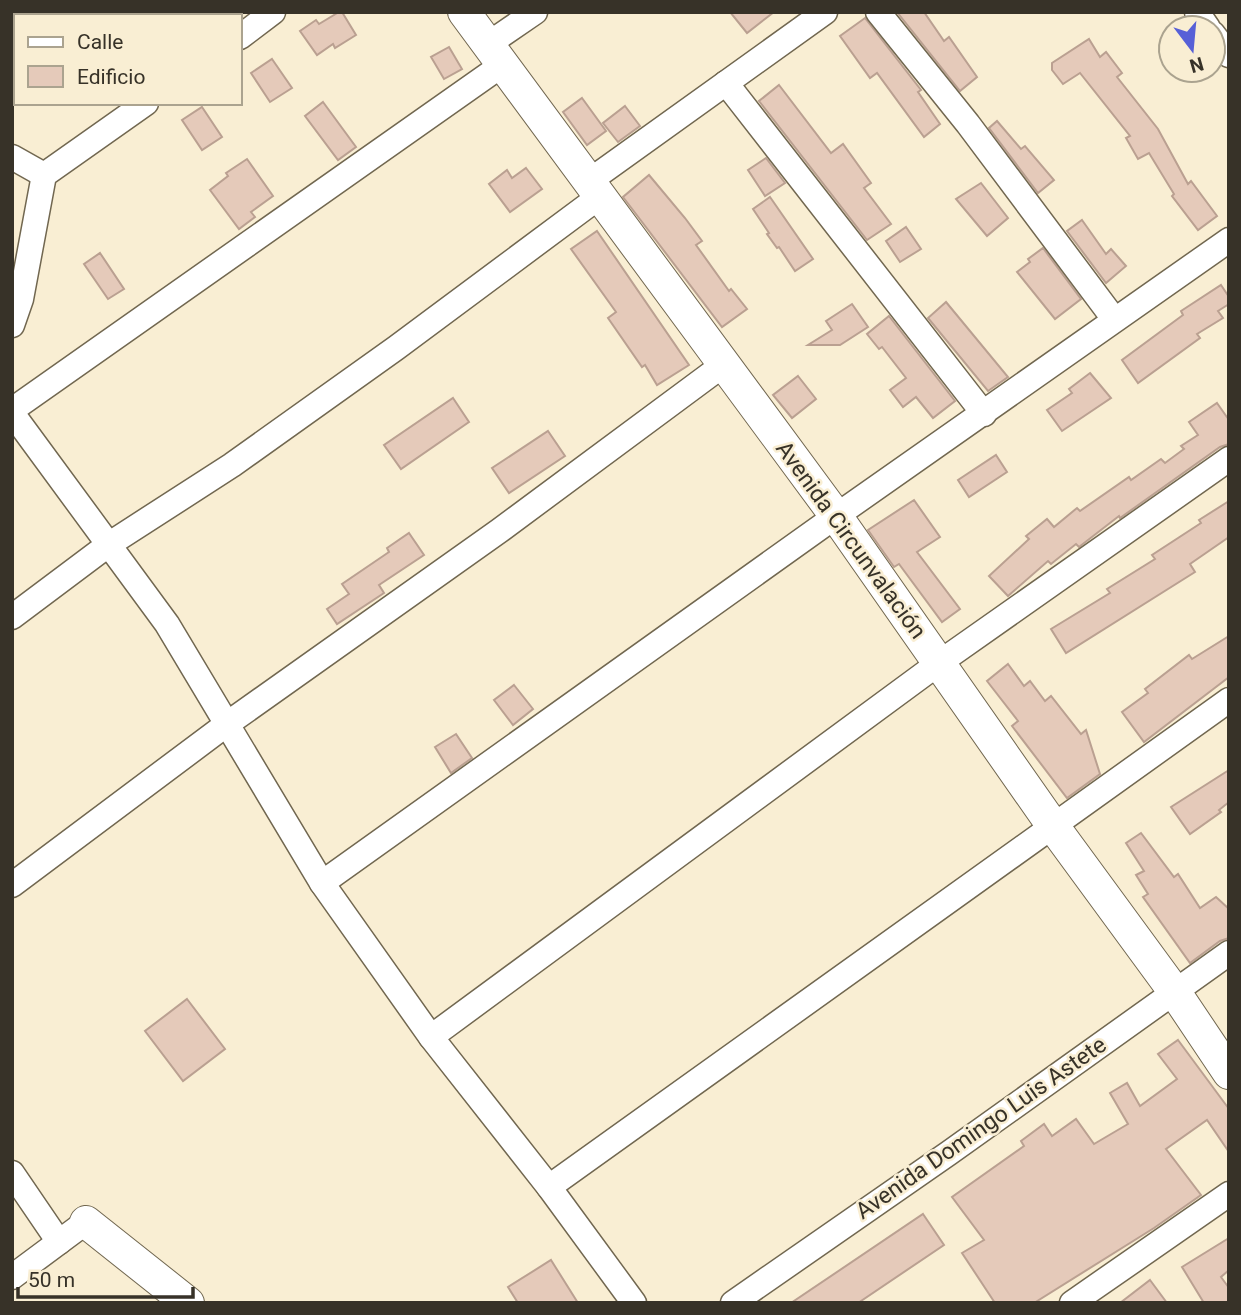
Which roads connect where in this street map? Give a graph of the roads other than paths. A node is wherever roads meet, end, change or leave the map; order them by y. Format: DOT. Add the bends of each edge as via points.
graph roads {
  1 [pos="272,12"];
  2 [pos="464,12"];
  3 [pos="535,12"];
  4 [pos="825,12"];
  5 [pos="878,12"];
  6 [pos="242,35"];
  7 [pos="494,55"];
  8 [pos="726,83"];
  9 [pos="143,105"];
  10 [pos="12,158"];
  11 [pos="44,175"];
  12 [pos="594,189"];
  13 [pos="1229,240"];
  14 [pos="1114,319"];
  15 [pos="12,325"];
  16 [pos="723,365"];
  17 [pos="12,412"];
  18 [pos="984,414"];
  19 [pos="1229,459"];
  20 [pos="836,516"];
  21 [pos="108,545"];
  22 [pos="12,617"];
  23 [pos="939,663"];
  24 [pos="1229,700"];
  25 [pos="228,724"];
  26 [pos="1053,826"];
  27 [pos="323,883"];
  28 [pos="12,886"];
  29 [pos="1229,953"];
  30 [pos="1174,991"];
  31 [pos="431,1037"];
  32 [pos="1229,1073"];
  33 [pos="12,1173"];
  34 [pos="549,1187"];
  35 [pos="1229,1195"];
  36 [pos="86,1223"];
  37 [pos="59,1242"];
  38 [pos="12,1277"];
  39 [pos="188,1303"];
  40 [pos="634,1303"];
  41 [pos="733,1303"];
  42 [pos="1072,1303"];
  1 -- 6 [label="street"];
  2 -- 7 [label="street, Avenida Circunvalación"];
  3 -- 7 [label="street"];
  4 -- 8 [label="street"];
  5 -- 14 [label="street"];
  7 -- 12 [label="street, Avenida Circunvalación"];
  7 -- 17 [label="street"];
  8 -- 12 [label="street"];
  8 -- 18 [label="street"];
  9 -- 11 [label="street"];
  10 -- 11 [label="street"];
  11 -- 15 [label="street"];
  12 -- 16 [label="street, Avenida Circunvalación"];
  12 -- 21 [label="street" via="396,348 232,465"];
  13 -- 14 [label="street"];
  14 -- 18 [label="street"];
  16 -- 20 [label="street, Avenida Circunvalación"];
  16 -- 25 [label="street"];
  17 -- 21 [label="street"];
  18 -- 20 [label="street"];
  19 -- 23 [label="street"];
  20 -- 23 [label="street, Avenida Circunvalación"];
  20 -- 27 [label="street"];
  21 -- 22 [label="street"];
  21 -- 25 [label="street" via="167,624"];
  23 -- 26 [label="street, Avenida Circunvalación"];
  23 -- 31 [label="street"];
  24 -- 26 [label="street"];
  25 -- 27 [label="street"];
  25 -- 28 [label="street"];
  26 -- 30 [label="street, Avenida Circunvalación"];
  26 -- 34 [label="street"];
  27 -- 31 [label="street"];
  29 -- 30 [label="street, Avenida Domingo Luis Astete"];
  30 -- 32 [label="street, Avenida Circunvalación"];
  30 -- 41 [label="street, Avenida Domingo Luis Astete"];
  31 -- 34 [label="street"];
  33 -- 37 [label="street"];
  34 -- 40 [label="street"];
  35 -- 42 [label="street"];
  36 -- 37 [label="street"];
  36 -- 39 [label="street"];
  37 -- 38 [label="street"];
}
